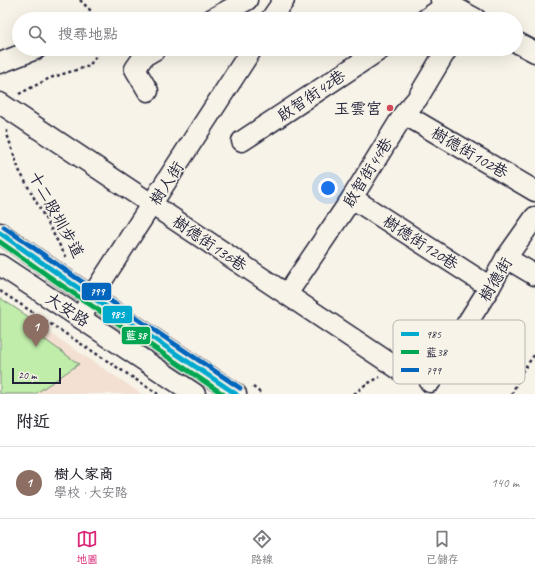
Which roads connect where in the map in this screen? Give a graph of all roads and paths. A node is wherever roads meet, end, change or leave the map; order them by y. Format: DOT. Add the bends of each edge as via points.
graph roads {
  1 [pos="80,0"];
  2 [pos="247,0"];
  3 [pos="284,0"];
  4 [pos="444,2"];
  5 [pos="91,12"];
  6 [pos="225,12"];
  7 [pos="276,12"];
  8 [pos="433,12"];
  9 [pos="460,12"];
  10 [pos="523,46"];
  11 [pos="535,52"];
  12 [pos="18,56"];
  13 [pos="96,56"];
  14 [pos="144,56"];
  15 [pos="248,56"];
  16 [pos="371,56"];
  17 [pos="443,56"];
  18 [pos="0,63"];
  19 [pos="148,91"];
  20 [pos="6,107"];
  21 [pos="404,114"];
  22 [pos="242,142"];
  23 [pos="535,191"];
  24 [pos="352,198"];
  25 [pos="152,205"];
  26 [pos="535,217"];
  27 [pos="0,232"];
  28 [pos="506,258"];
  29 [pos="69,262"];
  30 [pos="0,264"];
  31 [pos="535,275"];
  32 [pos="490,287"];
  33 [pos="0,291"];
  34 [pos="287,294"];
  35 [pos="92,296"];
  36 [pos="81,318"];
  37 [pos="469,320"];
  38 [pos="535,354"];
  39 [pos="393,365"];
  40 [pos="525,368"];
  41 [pos="516,384"];
  42 [pos="243,390"];
  43 [pos="158,394"];
  44 [pos="195,394"];
  45 [pos="262,394"];
  46 [pos="512,394"];
  1 -- 5 [label="path"];
  2 -- 6 [label="street"];
  3 -- 7 [label="street"];
  4 -- 8 [label="street"];
  4 -- 9 [label="street"];
  10 -- 11 [label="street"];
  12 -- 18 [label="street"];
  13 -- 20 [label="path, 十二股圳步道" via="89,66 50,78 15,96"];
  14 -- 19 [label="street" via="135,69"];
  15 -- 25 [label="street, 樹人街"];
  16 -- 22 [label="street, 啟智街42巷"];
  17 -- 21 [label="street, 啟智街44巷" via="417,99"];
  20 -- 25 [label="street, 樹德街136巷"];
  20 -- 29 [label="path, 十二股圳步道" via="7,134 19,170"];
  21 -- 23 [label="street, 樹德街102巷"];
  21 -- 24 [label="street, 啟智街44巷"];
  24 -- 32 [label="street, 樹德街120巷"];
  24 -- 34 [label="street, 啟智街44巷"];
  25 -- 34 [label="street, 樹德街136巷"];
  25 -- 35 [label="street, 樹人街"];
  26 -- 28 [label="street, 樹德街"];
  27 -- 35 [label="street, 大安路"];
  28 -- 31 [label="street"];
  28 -- 32 [label="street, 樹德街"];
  30 -- 36 [label="street, 大安路"];
  32 -- 37 [label="street, 樹德街"];
  33 -- 43 [label="path"];
  34 -- 39 [label="street, 樹德街136巷"];
  35 -- 36 [label="street, 樹人街"];
  35 -- 42 [label="street, 大安路"];
  36 -- 44 [label="street, 大安路"];
  38 -- 40 [label="path"];
  41 -- 46 [label="path"];
  42 -- 45 [label="path"];
}
